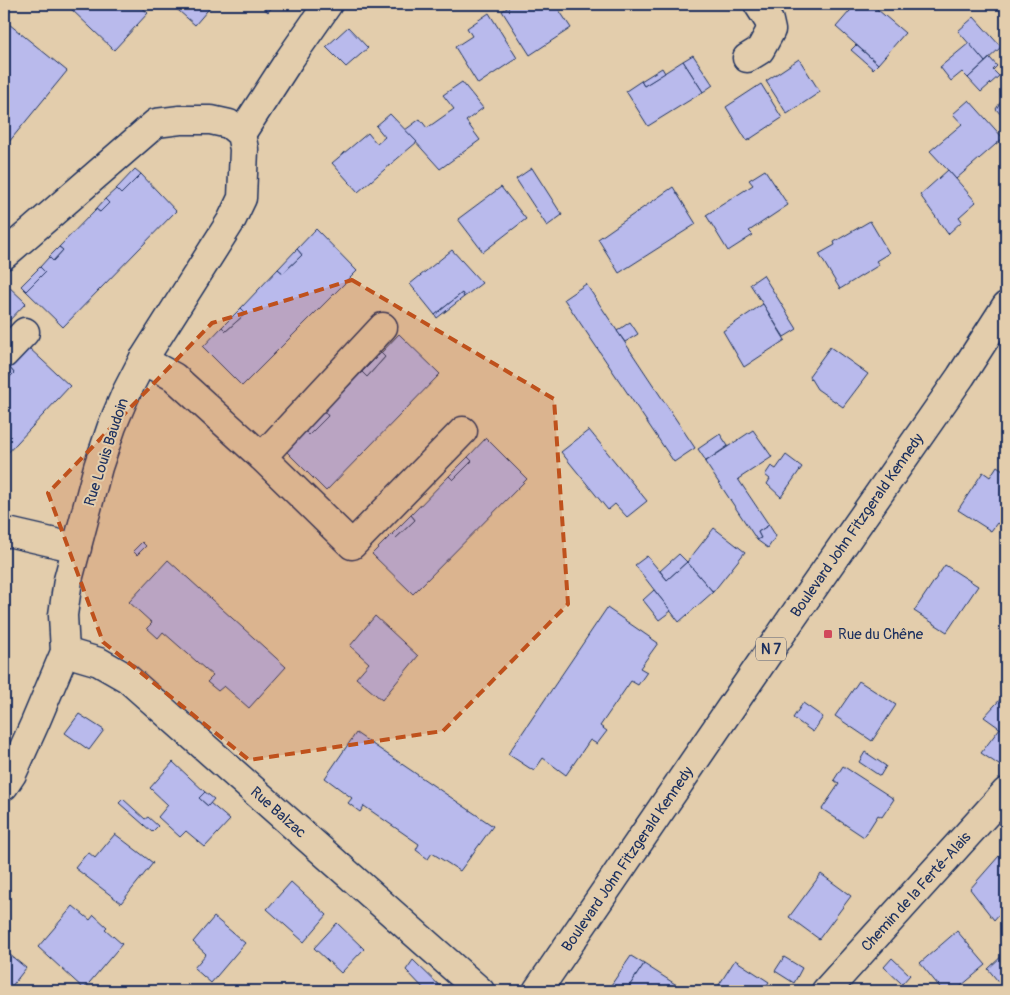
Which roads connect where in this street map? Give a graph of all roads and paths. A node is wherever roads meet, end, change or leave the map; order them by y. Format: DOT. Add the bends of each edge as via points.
graph roads {
  1 [pos="328,4"];
  2 [pos="758,4"];
  3 [pos="747,58"];
  4 [pos="242,134"];
  5 [pos="4,255"];
  6 [pos="1006,306"];
  7 [pos="383,327"];
  8 [pos="25,332"];
  9 [pos="4,354"];
  10 [pos="143,360"];
  11 [pos="463,430"];
  12 [pos="262,457"];
  13 [pos="4,532"];
  14 [pos="77,548"];
  15 [pos="64,652"];
  16 [pos="4,786"];
  17 [pos="1006,792"];
  18 [pos="480,991"];
  19 [pos="537,991"];
  20 [pos="826,991"];
  1 -- 4 [label="street"];
  2 -- 3 [label="street" via="770,30 760,50"];
  4 -- 5 [label="street" via="229,124 211,120 156,123"];
  4 -- 10 [label="street, Rue Louis Baudoin" via="242,198 231,221"];
  6 -- 19 [label="street, Boulevard John Fitzgerald Kennedy / N 7"];
  7 -- 12 [label="street"];
  8 -- 9 [label="street"];
  10 -- 12 [label="street" via="174,377"];
  10 -- 14 [label="street, Rue Louis Baudoin" via="112,426"];
  11 -- 12 [label="street" via="352,545"];
  13 -- 14 [label="street"];
  14 -- 15 [label="street, Rue Louis Baudoin" via="62,615"];
  15 -- 16 [label="street, Rue Louis Baudoin" via="35,723"];
  15 -- 18 [label="street, Rue Balzac" via="99,662 127,678"];
  17 -- 20 [label="street, Chemin de la Ferté-Alais"];
}
